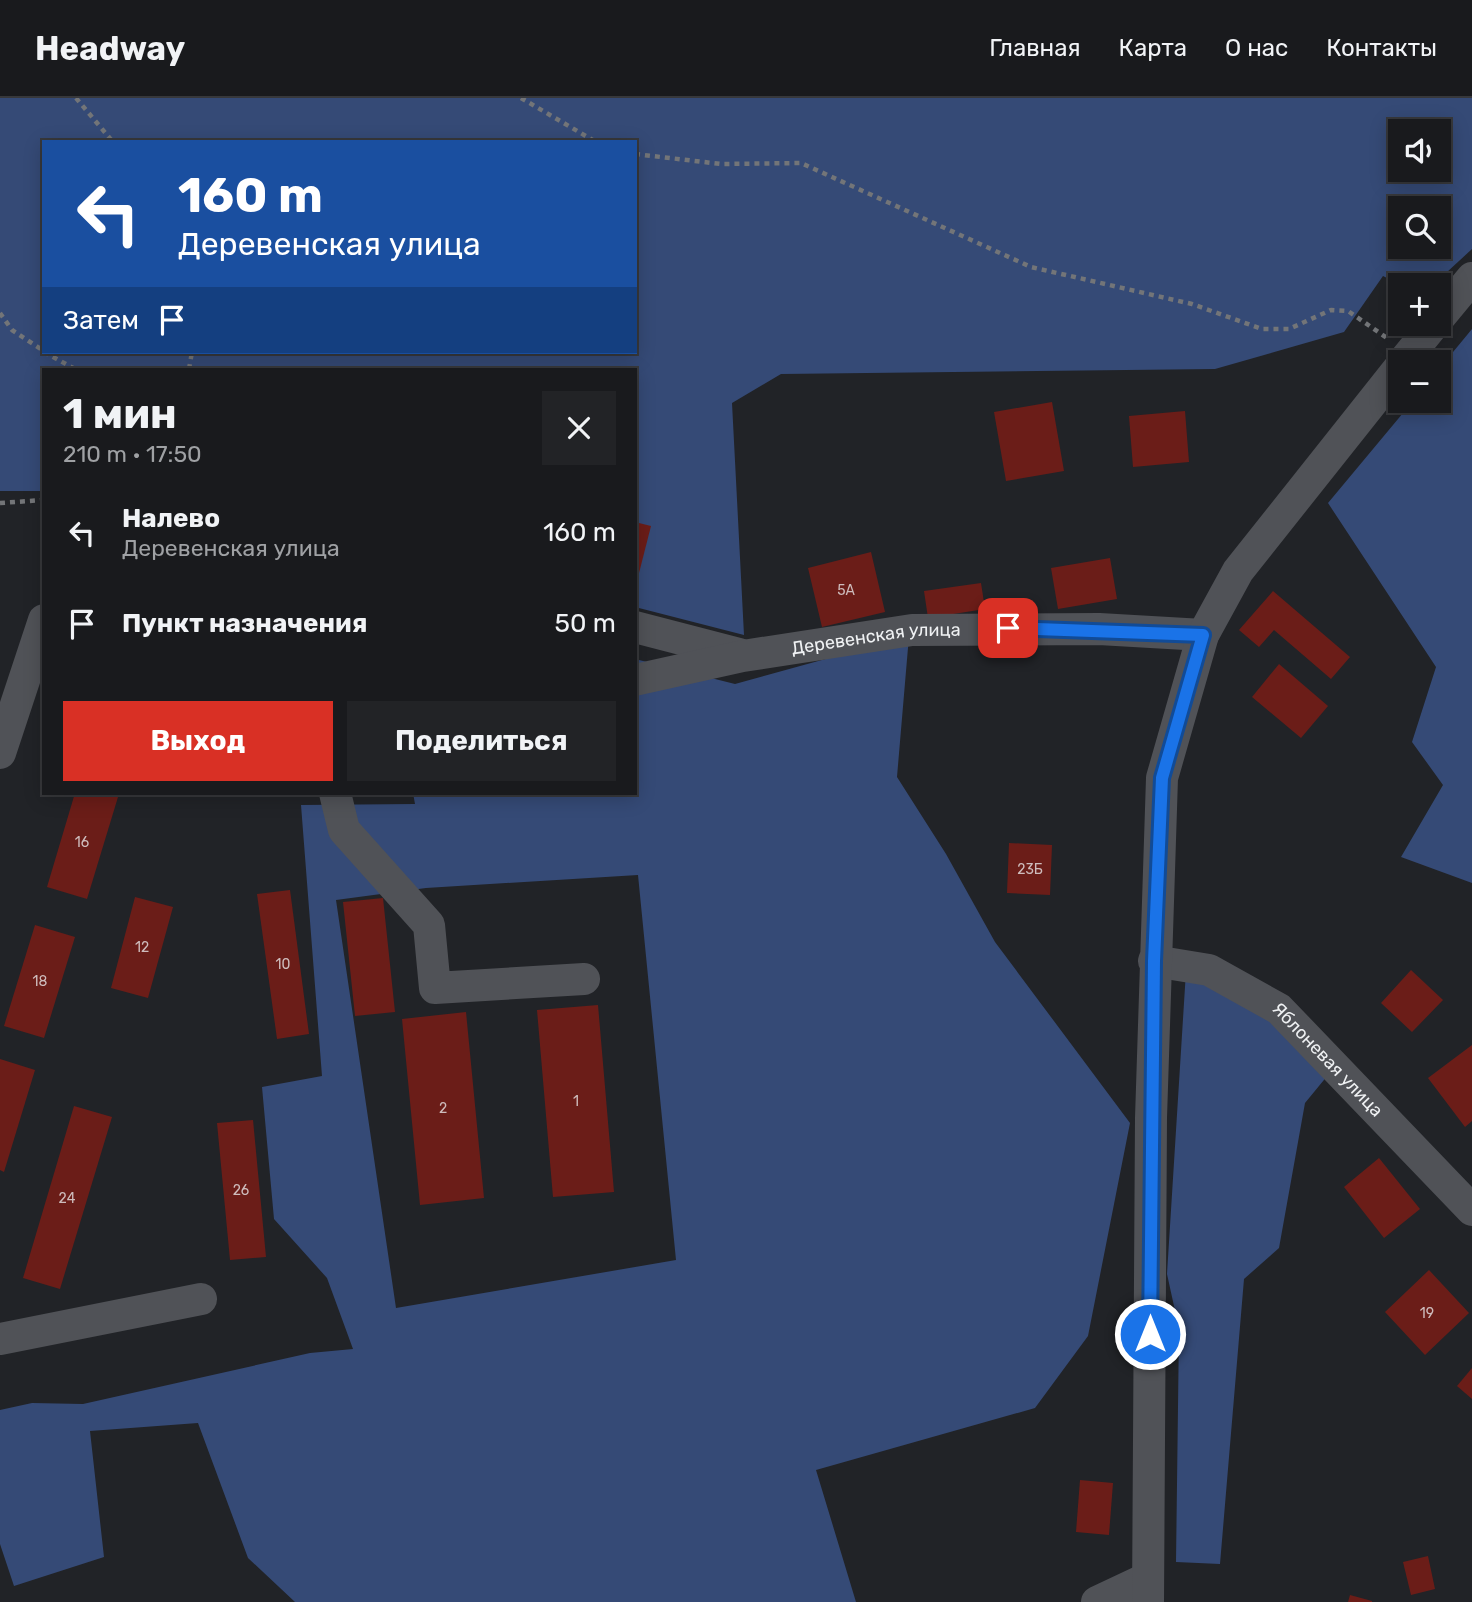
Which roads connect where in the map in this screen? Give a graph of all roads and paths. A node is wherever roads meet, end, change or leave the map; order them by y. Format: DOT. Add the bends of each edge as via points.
graph roads {
  1 [pos="76,98"];
  2 [pos="521,98"];
  3 [pos="111,140"];
  4 [pos="593,140"];
  5 [pos="637,154"];
  6 [pos="1472,278"];
  7 [pos="1451,303"];
  8 [pos="0,313"];
  9 [pos="1424,336"];
  10 [pos="1392,350"];
  11 [pos="1413,350"];
  12 [pos="42,351"];
  13 [pos="48,354"];
  14 [pos="73,368"];
  15 [pos="1388,381"];
  16 [pos="42,500"];
  17 [pos="0,503"];
  18 [pos="42,626"];
  19 [pos="637,628"];
  20 [pos="1203,635"];
  21 [pos="743,656"];
  22 [pos="637,680"];
  23 [pos="0,753"];
  24 [pos="335,795"];
  25 [pos="1154,961"];
  26 [pos="584,979"];
  27 [pos="1472,1210"];
  28 [pos="201,1299"];
  29 [pos="0,1339"];
  30 [pos="1148,1590"];
  31 [pos="1097,1602"];
  1 -- 3 [label="path"];
  2 -- 4 [label="path"];
  5 -- 10 [label="path" via="721,164 801,163 1031,267 1192,304 1262,329 1289,329 1331,310 1348,311"];
  6 -- 7 [label="street"];
  8 -- 12 [label="path" via="12,330"];
  9 -- 11 [label="street"];
  13 -- 14 [label="path"];
  15 -- 20 [label="street" via="1238,571"];
  16 -- 17 [label="path"];
  18 -- 23 [label="street"];
  19 -- 21 [label="street"];
  20 -- 21 [label="street, Деревенская улица" via="1099,629 912,630"];
  20 -- 25 [label="street" via="1162,778"];
  21 -- 22 [label="street, Деревенская улица"];
  24 -- 26 [label="street" via="344,830 429,925 435,988"];
  25 -- 27 [label="street, Яблоневая улица" via="1209,970 1279,1009"];
  25 -- 30 [label="street"];
  28 -- 29 [label="street"];
  30 -- 31 [label="street"];
}
